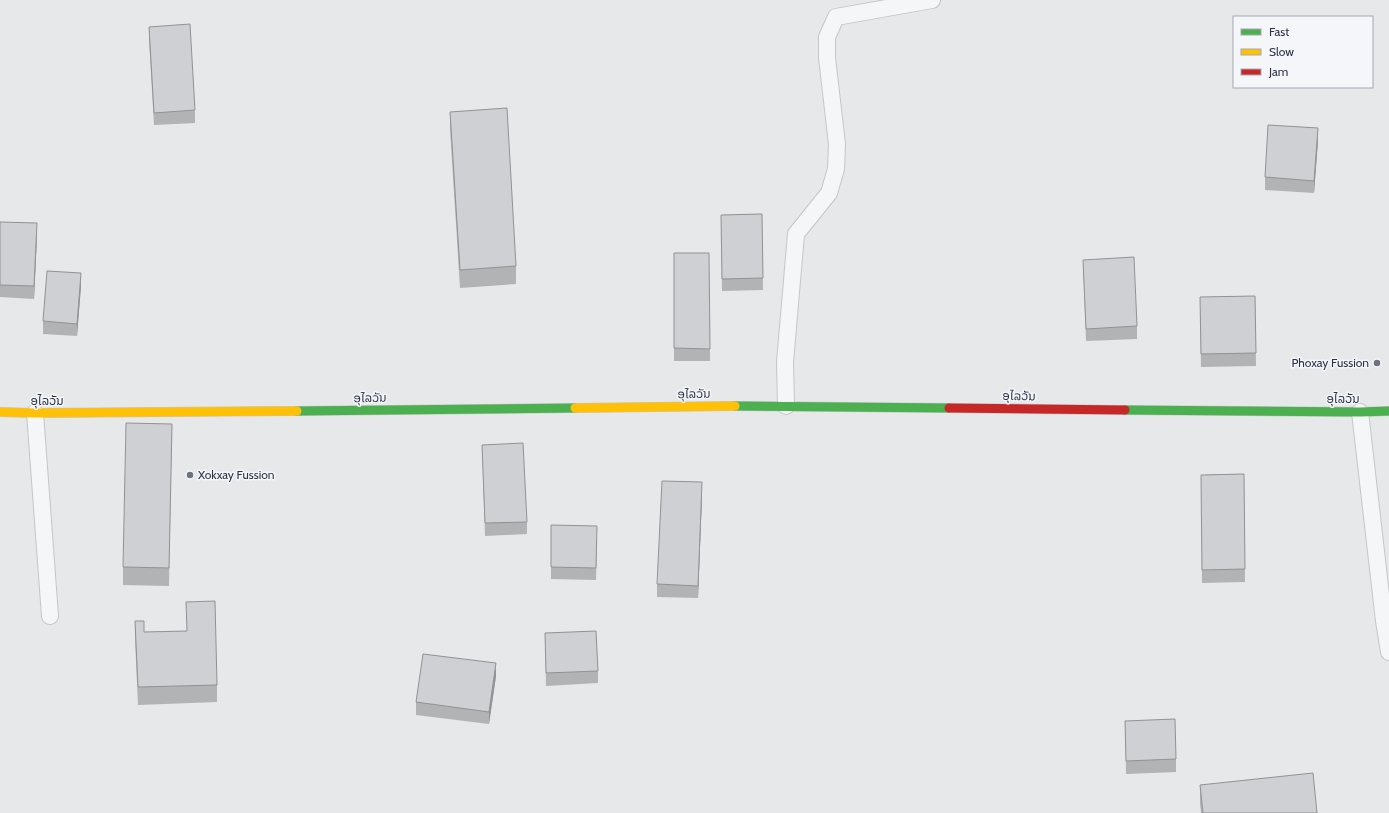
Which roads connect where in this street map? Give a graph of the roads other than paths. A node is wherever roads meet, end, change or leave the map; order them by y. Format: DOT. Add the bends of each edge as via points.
graph roads {
  1 [pos="932,0"];
  2 [pos="786,406"];
  3 [pos="1389,411"];
  4 [pos="0,412"];
  5 [pos="1360,412"];
  6 [pos="35,413"];
  7 [pos="50,616"];
  8 [pos="1389,652"];
  1 -- 2 [label="lane" via="836,17 827,37 826,58 837,144 836,169 829,192 796,234 785,362"];
  2 -- 5 [label="street, ອຸໄລວັນ"];
  2 -- 6 [label="street, ອຸໄລວັນ"];
  3 -- 5 [label="street, ອຸໄລວັນ"];
  4 -- 6 [label="street, ອຸໄລວັນ"];
  5 -- 8 [label="lane"];
  6 -- 7 [label="lane"];
}
